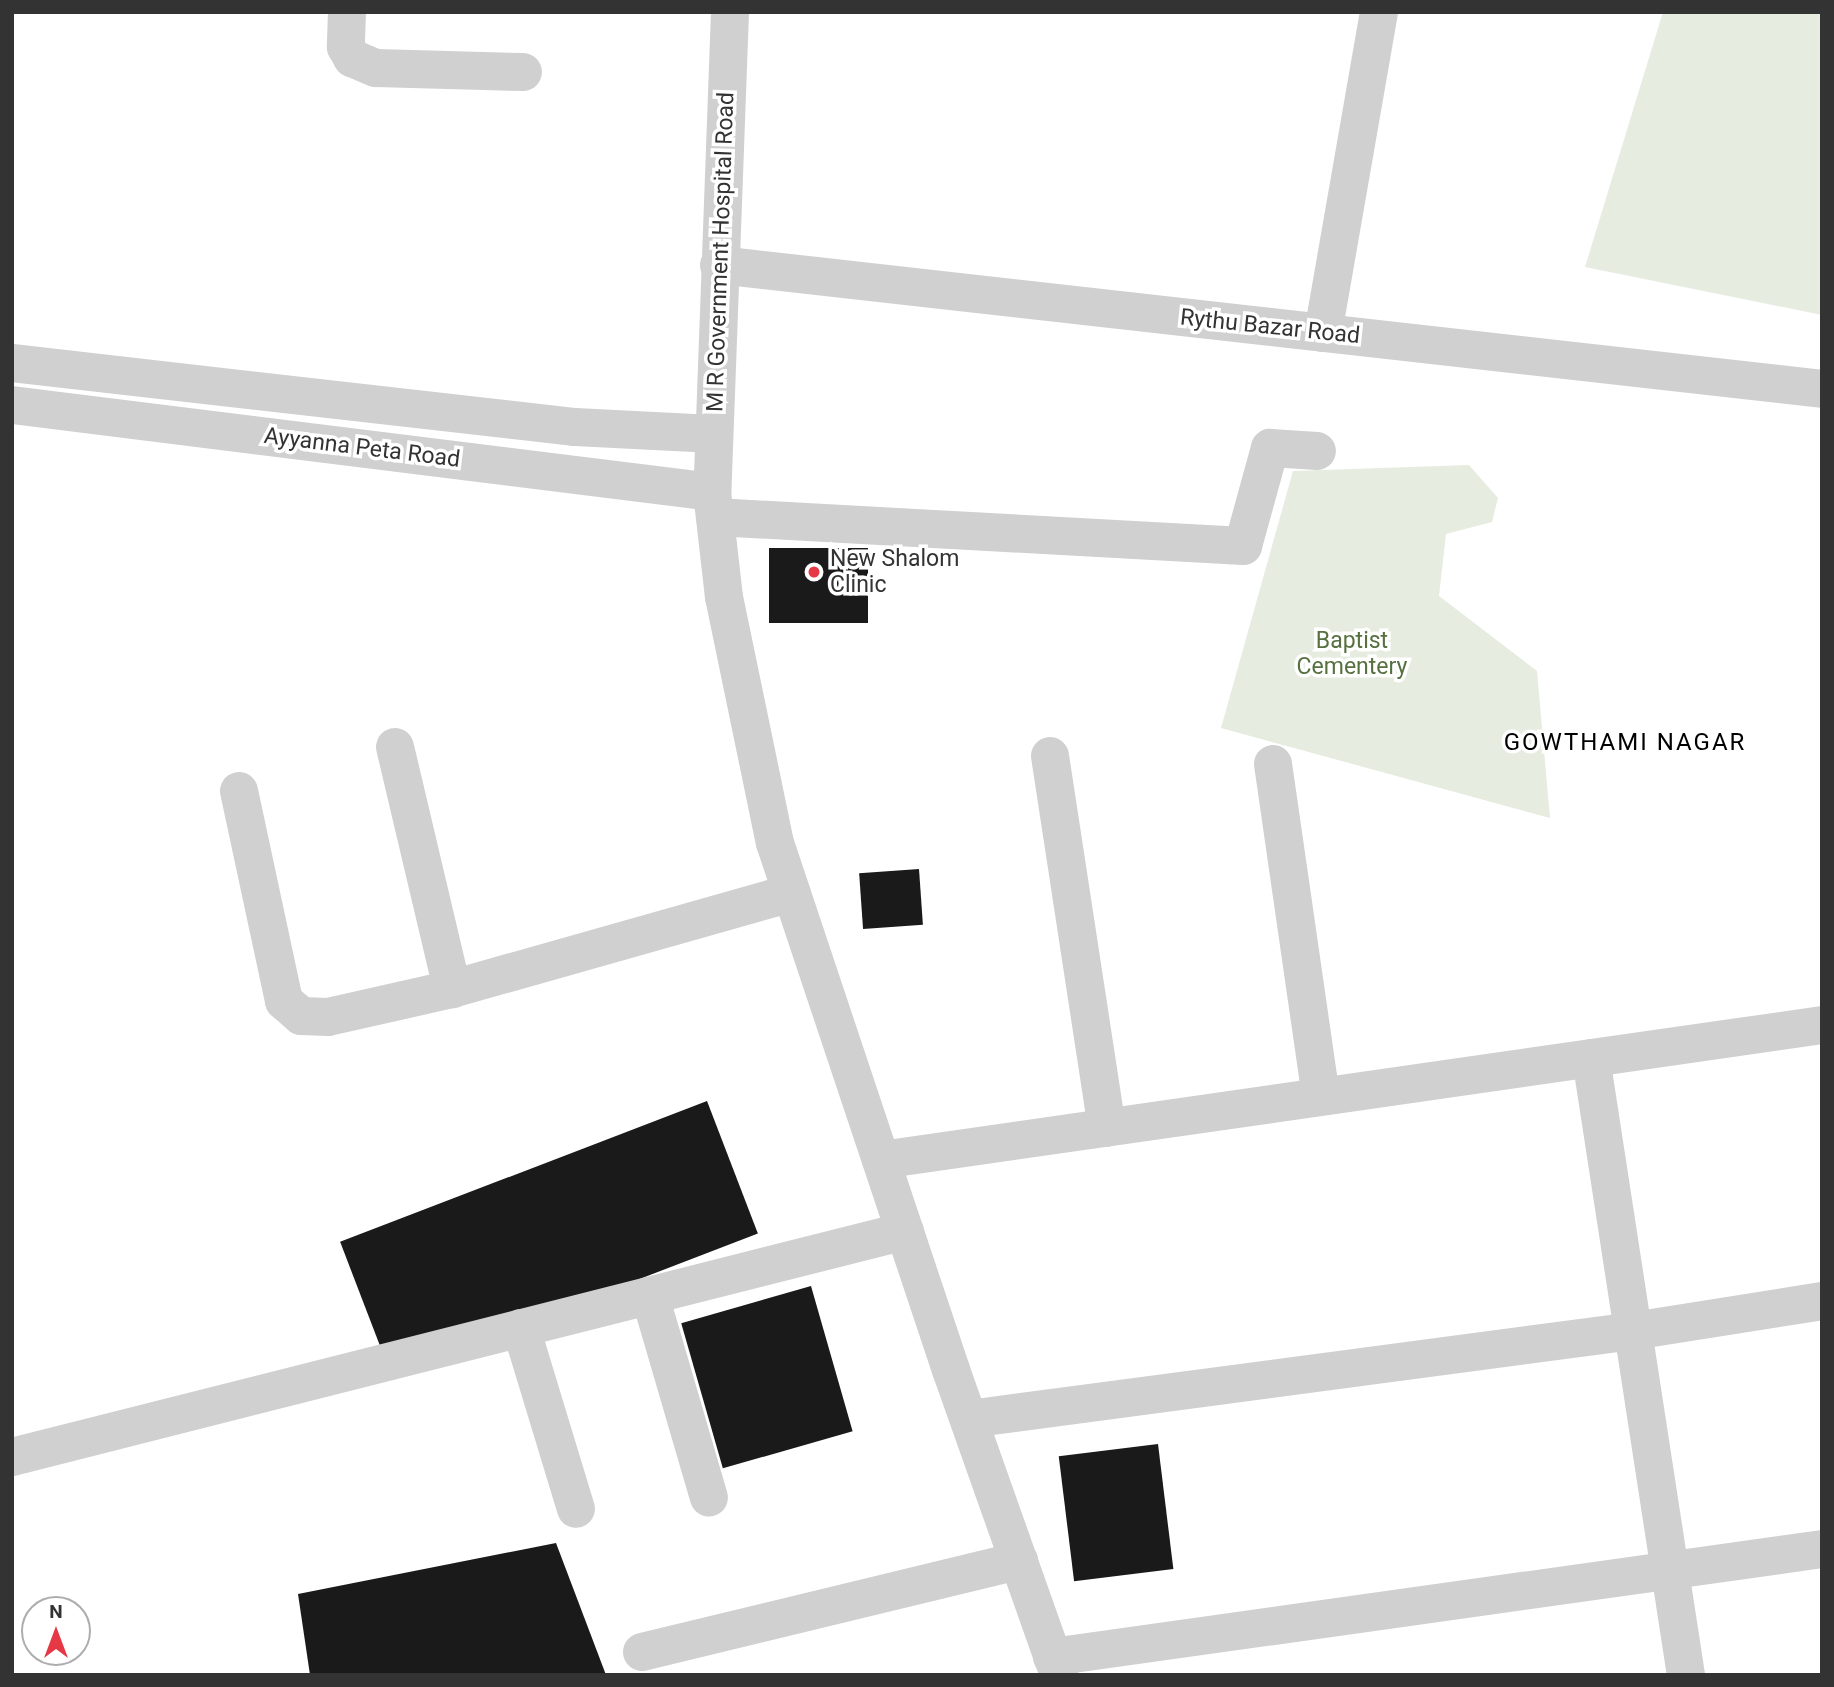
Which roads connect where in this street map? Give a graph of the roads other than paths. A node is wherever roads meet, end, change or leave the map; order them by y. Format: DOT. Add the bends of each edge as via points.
graph roads {
  1 [pos="347,12"];
  2 [pos="730,12"];
  3 [pos="1379,12"];
  4 [pos="523,72"];
  5 [pos="719,265"];
  6 [pos="1323,333"];
  7 [pos="12,363"];
  8 [pos="1822,389"];
  9 [pos="12,405"];
  10 [pos="714,434"];
  11 [pos="1317,451"];
  12 [pos="714,505"];
  13 [pos="396,747"];
  14 [pos="1050,756"];
  15 [pos="1273,764"];
  16 [pos="239,790"];
  17 [pos="792,893"];
  18 [pos="452,989"];
  19 [pos="1822,1025"];
  20 [pos="1591,1058"];
  21 [pos="1321,1097"];
  22 [pos="1107,1128"];
  23 [pos="881,1160"];
  24 [pos="905,1231"];
  25 [pos="650,1296"];
  26 [pos="1822,1301"];
  27 [pos="521,1328"];
  28 [pos="1633,1332"];
  29 [pos="969,1419"];
  30 [pos="12,1457"];
  31 [pos="709,1498"];
  32 [pos="576,1509"];
  33 [pos="1822,1549"];
  34 [pos="1019,1561"];
  35 [pos="1671,1574"];
  36 [pos="642,1652"];
  37 [pos="1056,1666"];
  38 [pos="1686,1675"];
  1 -- 4 [label="street" via="346,47 352,58 369,66"];
  2 -- 5 [label="street, M R Government Hospital Road"];
  3 -- 6 [label="street"];
  5 -- 6 [label="street, Rythu Bazar Road"];
  5 -- 10 [label="street, M R Government Hospital Road"];
  6 -- 8 [label="street, Rythu Bazar Road"];
  7 -- 10 [label="street" via="575,427"];
  9 -- 12 [label="street, Ayyanna Peta Road"];
  10 -- 12 [label="street, M R Government Hospital Road"];
  11 -- 12 [label="street, Ayyanna Peta Road" via="1270,449 1243,546"];
  12 -- 17 [label="street, M R Government Hospital Road" via="724,597 775,843"];
  13 -- 18 [label="street"];
  14 -- 22 [label="street"];
  15 -- 21 [label="street"];
  16 -- 18 [label="street" via="290,1010 314,1019"];
  17 -- 18 [label="street"];
  17 -- 23 [label="street, M R Government Hospital Road"];
  19 -- 20 [label="street"];
  20 -- 21 [label="street"];
  20 -- 28 [label="street"];
  21 -- 22 [label="street"];
  22 -- 23 [label="street"];
  23 -- 24 [label="street, M R Government Hospital Road"];
  24 -- 25 [label="street"];
  24 -- 29 [label="street, M R Government Hospital Road"];
  25 -- 27 [label="street"];
  25 -- 31 [label="street"];
  26 -- 28 [label="street"];
  27 -- 30 [label="street"];
  27 -- 32 [label="street"];
  28 -- 29 [label="street"];
  28 -- 35 [label="street"];
  29 -- 34 [label="street, M R Government Hospital Road"];
  33 -- 35 [label="street"];
  34 -- 36 [label="street"];
  34 -- 37 [label="street, M R Government Hospital Road"];
  35 -- 37 [label="street"];
  35 -- 38 [label="street"];
}
